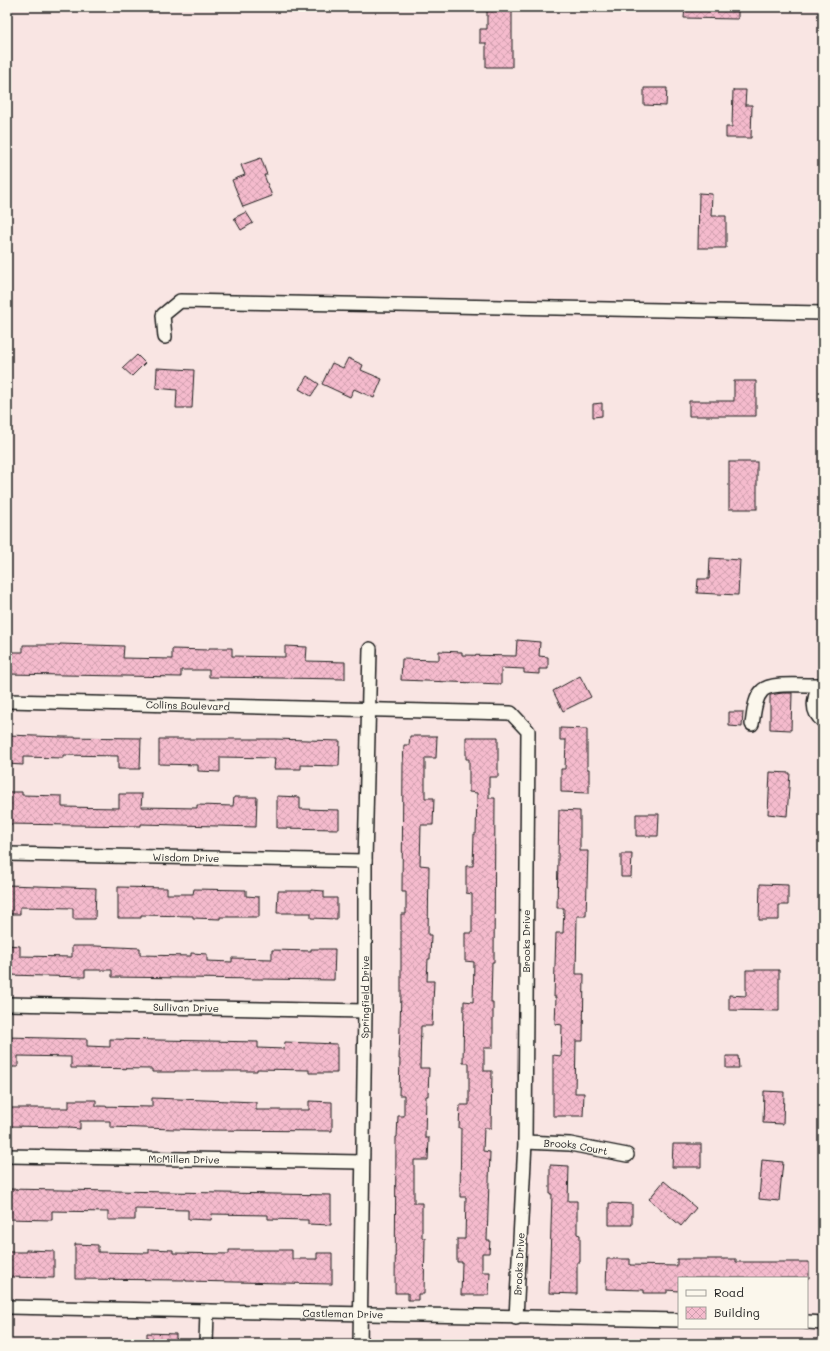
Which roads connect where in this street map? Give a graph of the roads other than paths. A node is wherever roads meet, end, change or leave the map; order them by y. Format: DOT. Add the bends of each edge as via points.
graph roads {
  1 [pos="823,313"];
  2 [pos="165,337"];
  3 [pos="370,649"];
  4 [pos="821,685"];
  5 [pos="7,701"];
  6 [pos="369,709"];
  7 [pos="823,721"];
  8 [pos="752,724"];
  9 [pos="7,854"];
  10 [pos="365,861"];
  11 [pos="7,1004"];
  12 [pos="364,1011"];
  13 [pos="525,1142"];
  14 [pos="627,1155"];
  15 [pos="7,1156"];
  16 [pos="362,1162"];
  17 [pos="7,1307"];
  18 [pos="207,1311"];
  19 [pos="361,1314"];
  20 [pos="516,1318"];
  21 [pos="678,1320"];
  22 [pos="808,1322"];
  23 [pos="823,1323"];
  24 [pos="206,1344"];
  25 [pos="360,1344"];
  1 -- 2 [label="street" via="180,301 163,315"];
  3 -- 6 [label="street, Springfield Drive"];
  4 -- 7 [label="street" via="813,706 815,713"];
  4 -- 8 [label="street" via="768,686 758,699"];
  5 -- 6 [label="street, Collins Boulevard"];
  6 -- 10 [label="street, Springfield Drive"];
  6 -- 13 [label="street, Brooks Drive" via="511,713 528,731"];
  9 -- 10 [label="street, Wisdom Drive"];
  10 -- 12 [label="street, Springfield Drive"];
  11 -- 12 [label="street, Sullivan Drive"];
  12 -- 16 [label="street, Springfield Drive"];
  13 -- 14 [label="street, Brooks Court" via="570,1144"];
  13 -- 20 [label="street, Brooks Drive"];
  15 -- 16 [label="street, McMillen Drive"];
  16 -- 19 [label="street, Springfield Drive"];
  17 -- 18 [label="street, Castleman Drive"];
  18 -- 19 [label="street, Castleman Drive"];
  18 -- 24 [label="street"];
  19 -- 20 [label="street, Castleman Drive"];
  19 -- 25 [label="street, Springfield Drive"];
  20 -- 21 [label="street, Castleman Drive"];
  22 -- 23 [label="street"];
}
